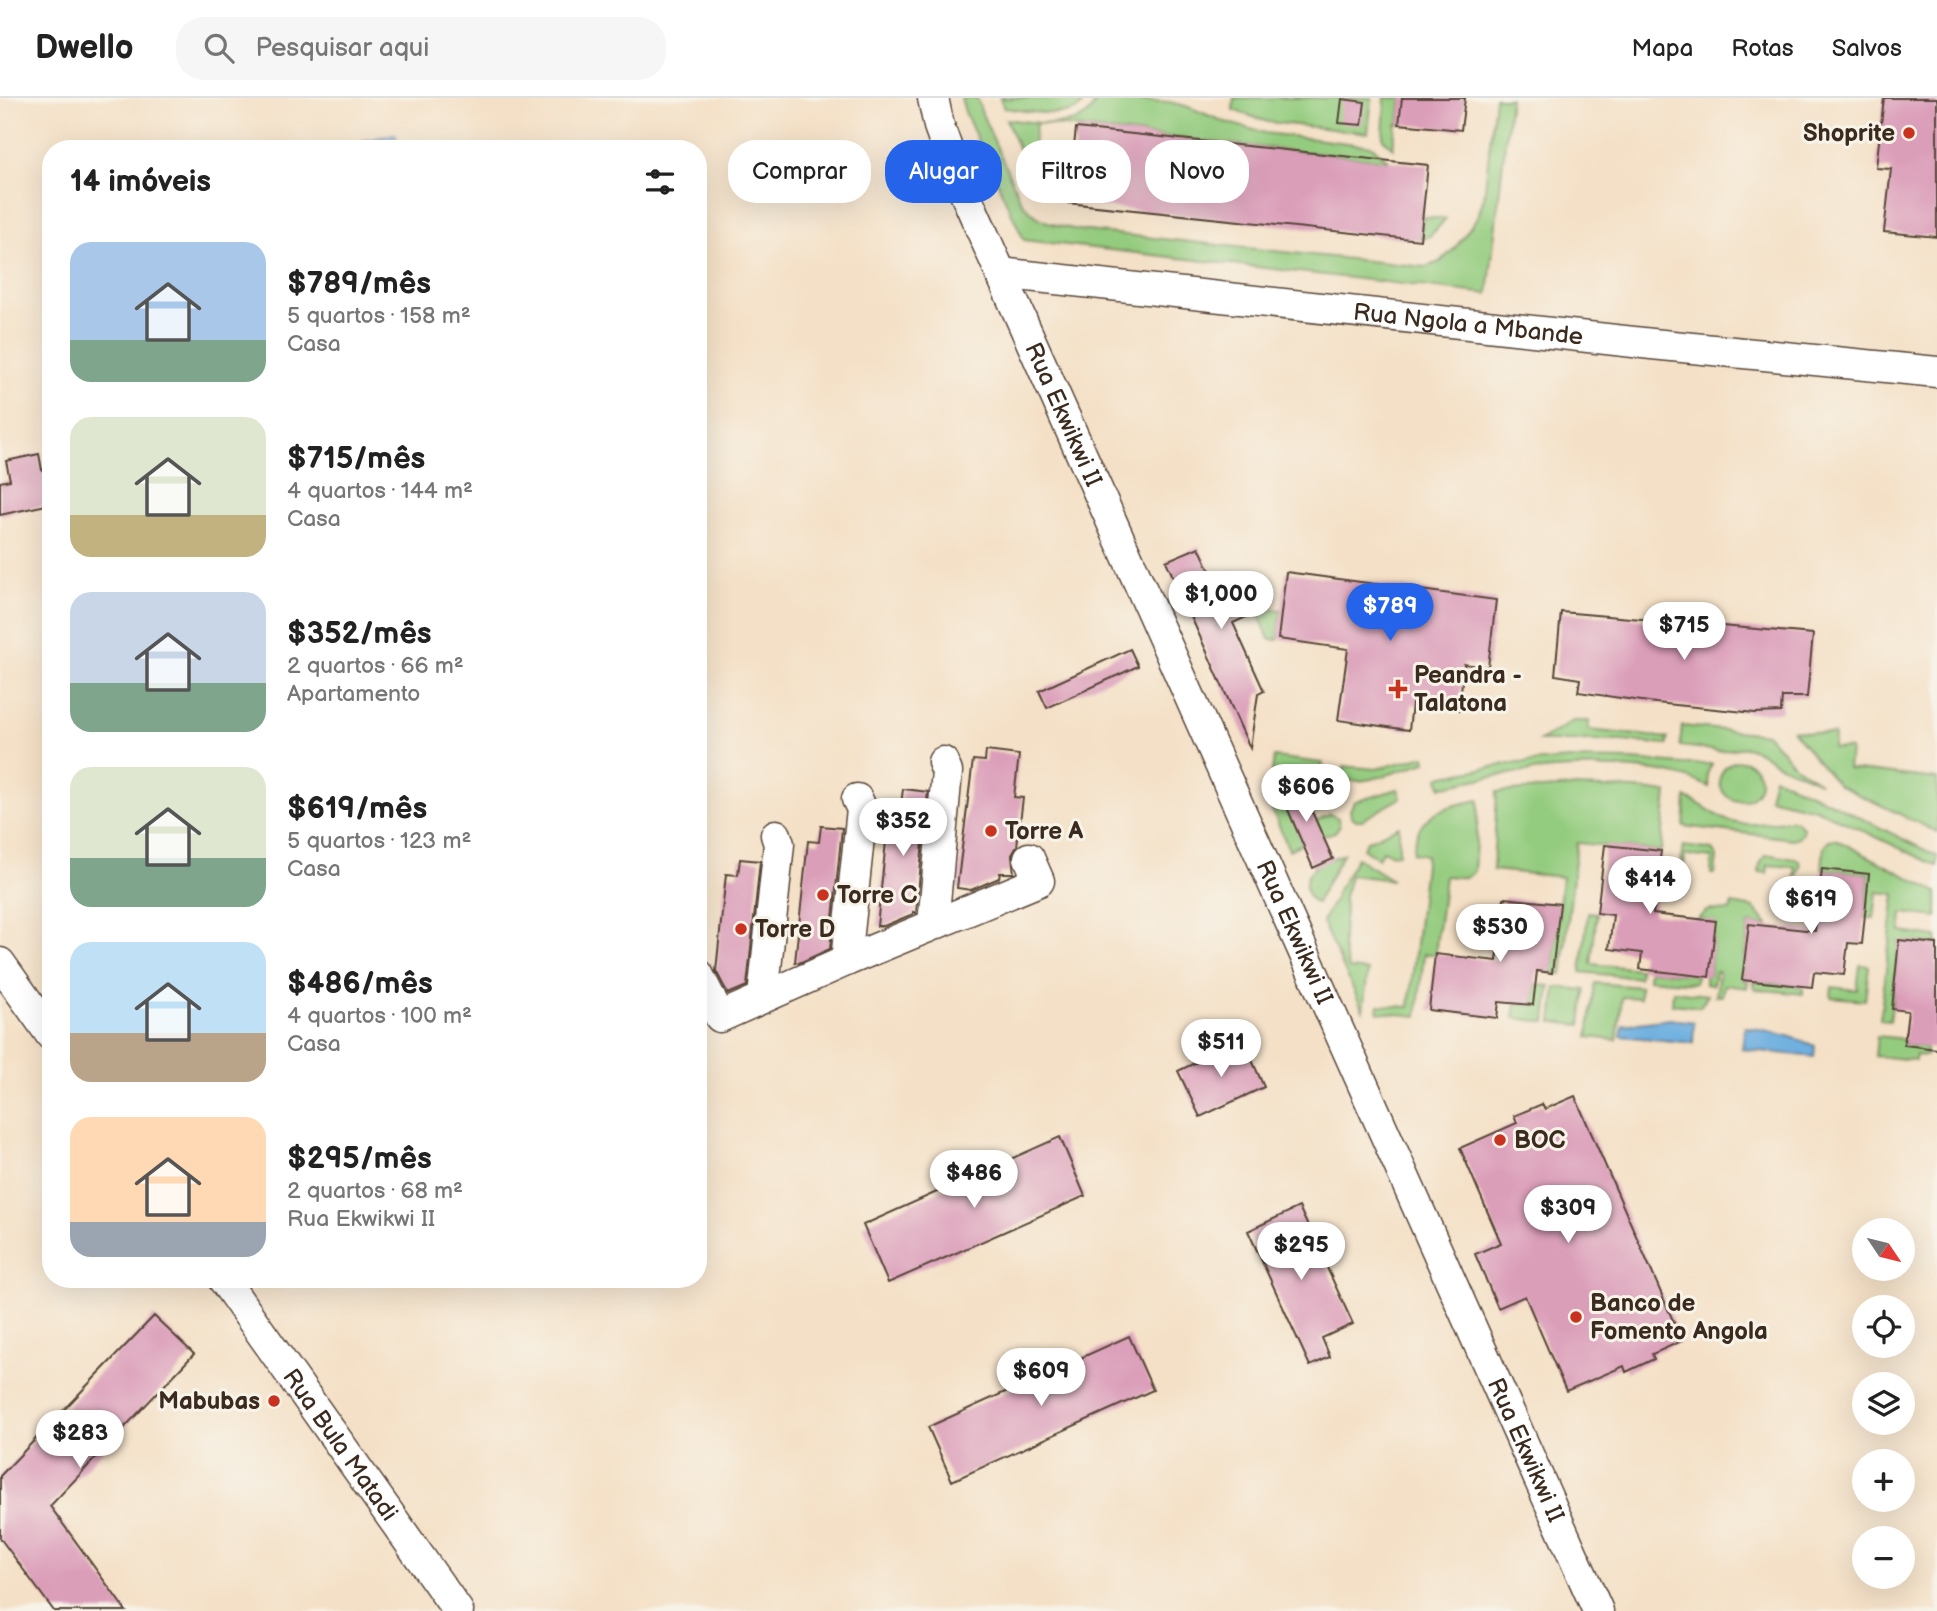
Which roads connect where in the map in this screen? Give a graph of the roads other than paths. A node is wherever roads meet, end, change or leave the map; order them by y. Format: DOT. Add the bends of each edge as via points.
graph roads {
  1 [pos="933,98"];
  2 [pos="1000,273"];
  3 [pos="1937,372"];
  4 [pos="943,762"];
  5 [pos="858,799"];
  6 [pos="776,835"];
  7 [pos="1029,858"];
  8 [pos="933,924"];
  9 [pos="846,961"];
  10 [pos="0,963"];
  11 [pos="707,992"];
  12 [pos="764,997"];
  13 [pos="42,1022"];
  14 [pos="229,1288"];
  15 [pos="458,1611"];
  16 [pos="1598,1611"];
  1 -- 2 [label="street, Rua Ekwikwi II" via="954,170"];
  2 -- 3 [label="street, Rua Ngola a Mbande"];
  2 -- 16 [label="street, Rua Ekwikwi II"];
  4 -- 8 [label="street" via="947,772"];
  5 -- 9 [label="street" via="862,809"];
  6 -- 12 [label="street" via="779,844"];
  7 -- 8 [label="street" via="1039,881"];
  8 -- 9 [label="street"];
  9 -- 12 [label="street"];
  10 -- 13 [label="street"];
  11 -- 12 [label="street" via="720,1017"];
  14 -- 15 [label="street, Rua Bula Matadi"];
}
